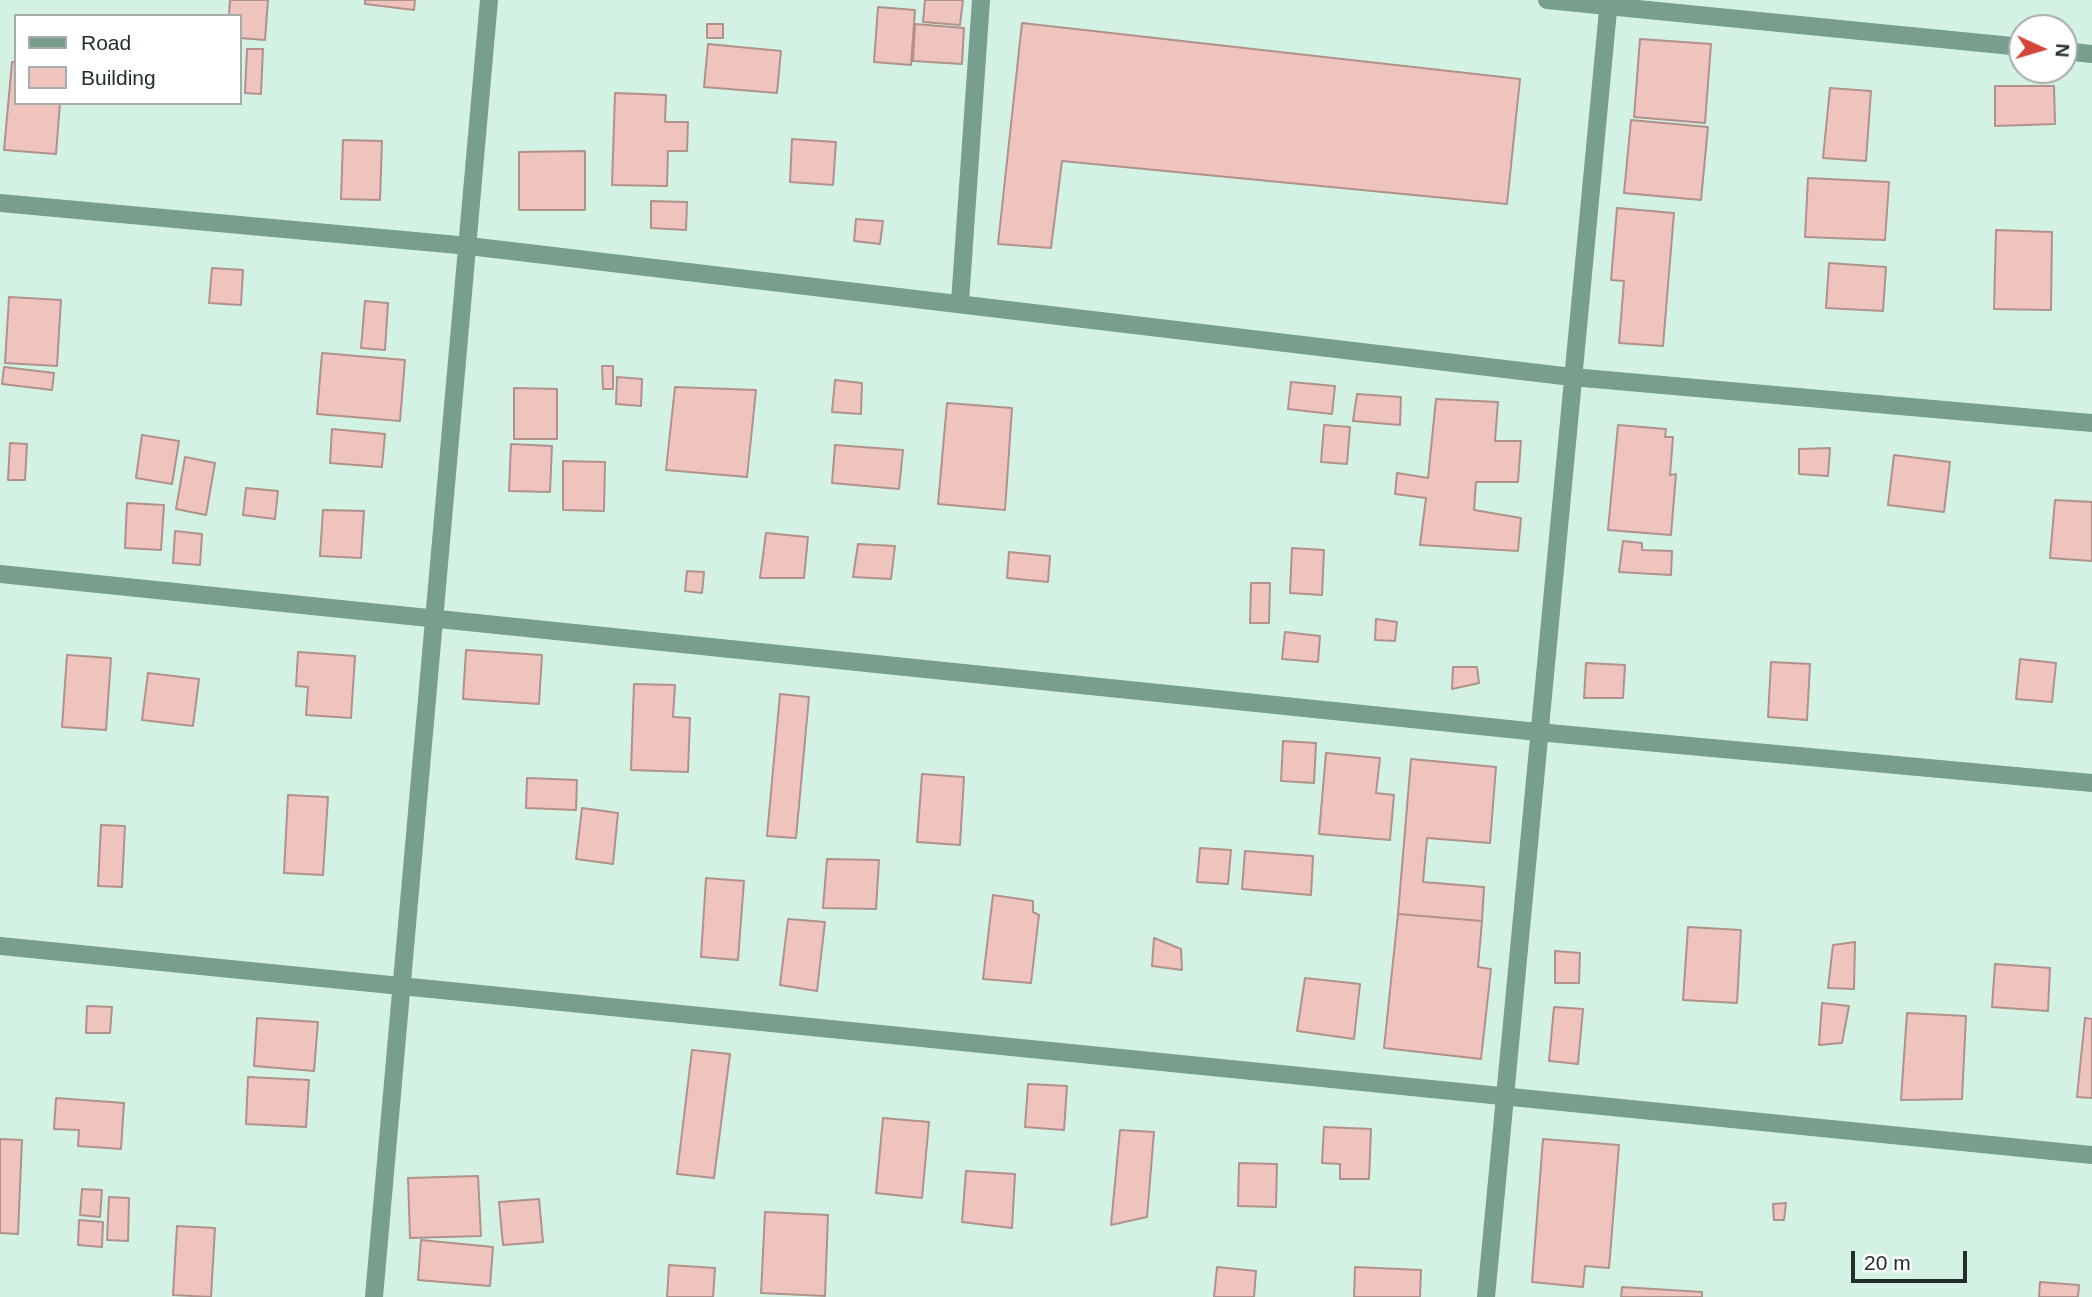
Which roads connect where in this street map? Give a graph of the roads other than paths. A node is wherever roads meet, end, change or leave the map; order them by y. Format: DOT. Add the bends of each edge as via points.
graph roads {
  1 [pos="489,0"];
  2 [pos="981,0"];
  3 [pos="1548,0"];
  4 [pos="1608,3"];
  5 [pos="2008,46"];
  6 [pos="0,203"];
  7 [pos="469,246"];
  8 [pos="960,302"];
  9 [pos="1572,377"];
  10 [pos="2092,423"];
  11 [pos="0,574"];
  12 [pos="434,621"];
  13 [pos="1538,732"];
  14 [pos="2092,783"];
  15 [pos="0,946"];
  16 [pos="403,988"];
  17 [pos="1504,1097"];
  18 [pos="2092,1155"];
  19 [pos="374,1297"];
  20 [pos="1486,1297"];
  1 -- 7 [label="street"];
  2 -- 8 [label="street"];
  3 -- 4 [label="street"];
  4 -- 5 [label="street"];
  4 -- 9 [label="street"];
  6 -- 7 [label="street"];
  7 -- 8 [label="street"];
  7 -- 12 [label="street"];
  8 -- 9 [label="street"];
  9 -- 10 [label="street"];
  9 -- 13 [label="street"];
  11 -- 12 [label="street"];
  12 -- 13 [label="street"];
  12 -- 16 [label="street"];
  13 -- 14 [label="street"];
  13 -- 17 [label="street"];
  15 -- 16 [label="street"];
  16 -- 17 [label="street"];
  16 -- 19 [label="street"];
  17 -- 18 [label="street"];
  17 -- 20 [label="street"];
}
